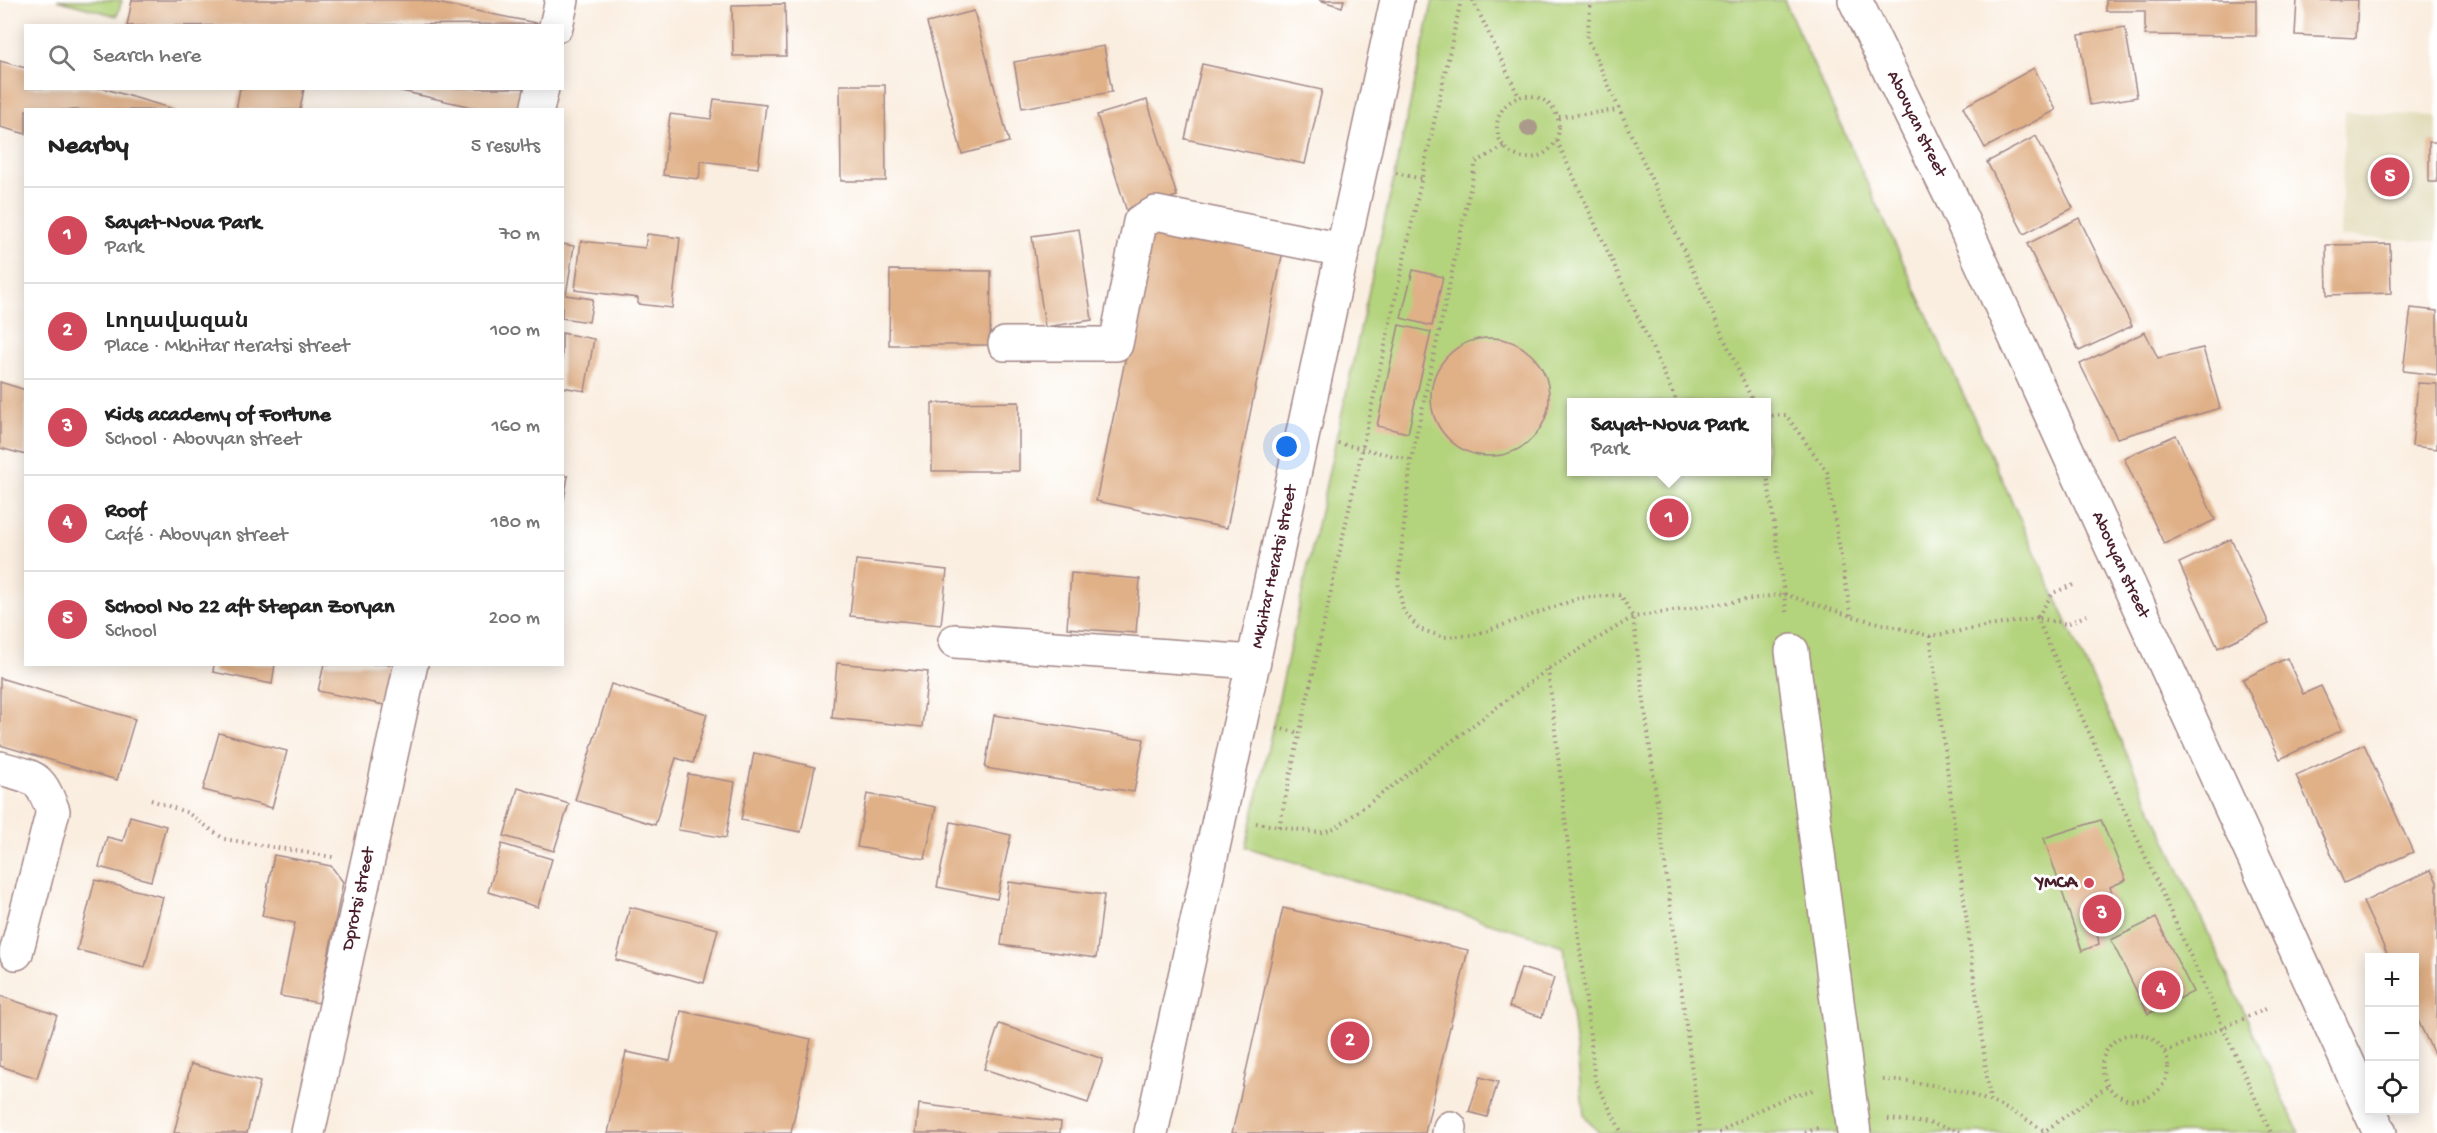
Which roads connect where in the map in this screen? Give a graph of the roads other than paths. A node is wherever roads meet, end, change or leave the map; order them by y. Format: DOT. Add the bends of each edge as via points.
graph roads {
  1 [pos="562,0"];
  2 [pos="1396,0"];
  3 [pos="1855,0"];
  4 [pos="556,24"];
  5 [pos="542,90"];
  6 [pos="537,108"];
  7 [pos="1343,250"];
  8 [pos="1005,344"];
  9 [pos="955,641"];
  10 [pos="1792,651"];
  11 [pos="1254,662"];
  12 [pos="411,666"];
  13 [pos="0,768"];
  14 [pos="16,953"];
  15 [pos="308,1133"];
  16 [pos="1151,1133"];
  17 [pos="1854,1133"];
  18 [pos="2380,1133"];
  1 -- 4 [label="street"];
  2 -- 7 [label="street, Mkhitar Heratsi street"];
  3 -- 18 [label="street, Abovyan street" via="1954,203"];
  5 -- 6 [label="street"];
  7 -- 8 [label="street" via="1156,213 1140,222 1116,344"];
  7 -- 11 [label="street, Mkhitar Heratsi street"];
  9 -- 11 [label="street"];
  10 -- 17 [label="street"];
  11 -- 16 [label="street, Mkhitar Heratsi street"];
  12 -- 15 [label="street, Dprotsi street"];
  13 -- 14 [label="street" via="36,778 53,812"];
}
